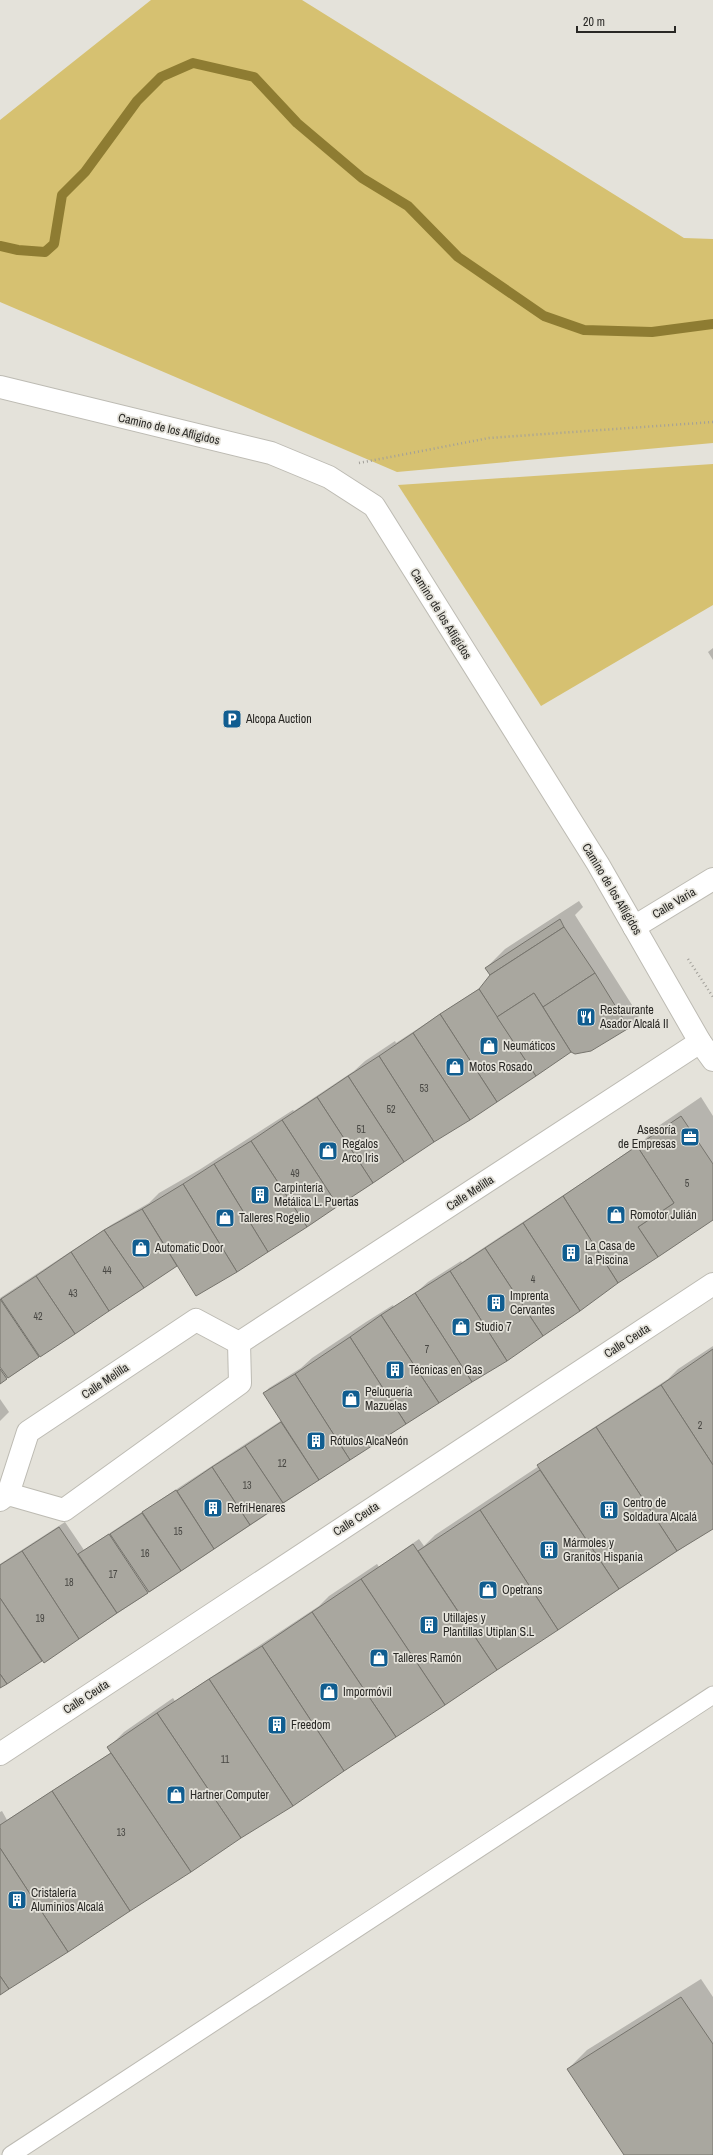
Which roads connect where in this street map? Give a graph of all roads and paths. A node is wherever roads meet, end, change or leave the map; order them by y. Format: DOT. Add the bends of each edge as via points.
graph roads {
  1 [pos="0,387"];
  2 [pos="713,422"];
  3 [pos="329,477"];
  4 [pos="713,879"];
  5 [pos="634,927"];
  6 [pos="700,1042"];
  7 [pos="713,1060"];
  8 [pos="713,1284"];
  9 [pos="239,1343"];
  10 [pos="4,1497"];
  11 [pos="713,1695"];
  12 [pos="0,1754"];
  13 [pos="11,2155"];
  1 -- 3 [label="street, Camino de los Afligidos" via="271,453"];
  2 -- 3 [label="path" via="490,438 362,461"];
  3 -- 5 [label="street, Camino de los Afligidos" via="374,506 598,864"];
  4 -- 5 [label="street, Calle Varia"];
  5 -- 6 [label="street, Camino de los Afligidos"];
  6 -- 7 [label="street, Camino de los Afligidos"];
  6 -- 9 [label="street, Calle Melilla"];
  8 -- 12 [label="street, Calle Ceuta"];
  9 -- 10 [label="street, Calle Melilla" via="240,1383 64,1510"];
  9 -- 10 [label="street, Calle Melilla" via="196,1320 28,1432"];
  11 -- 13 [label="lane"];
}
